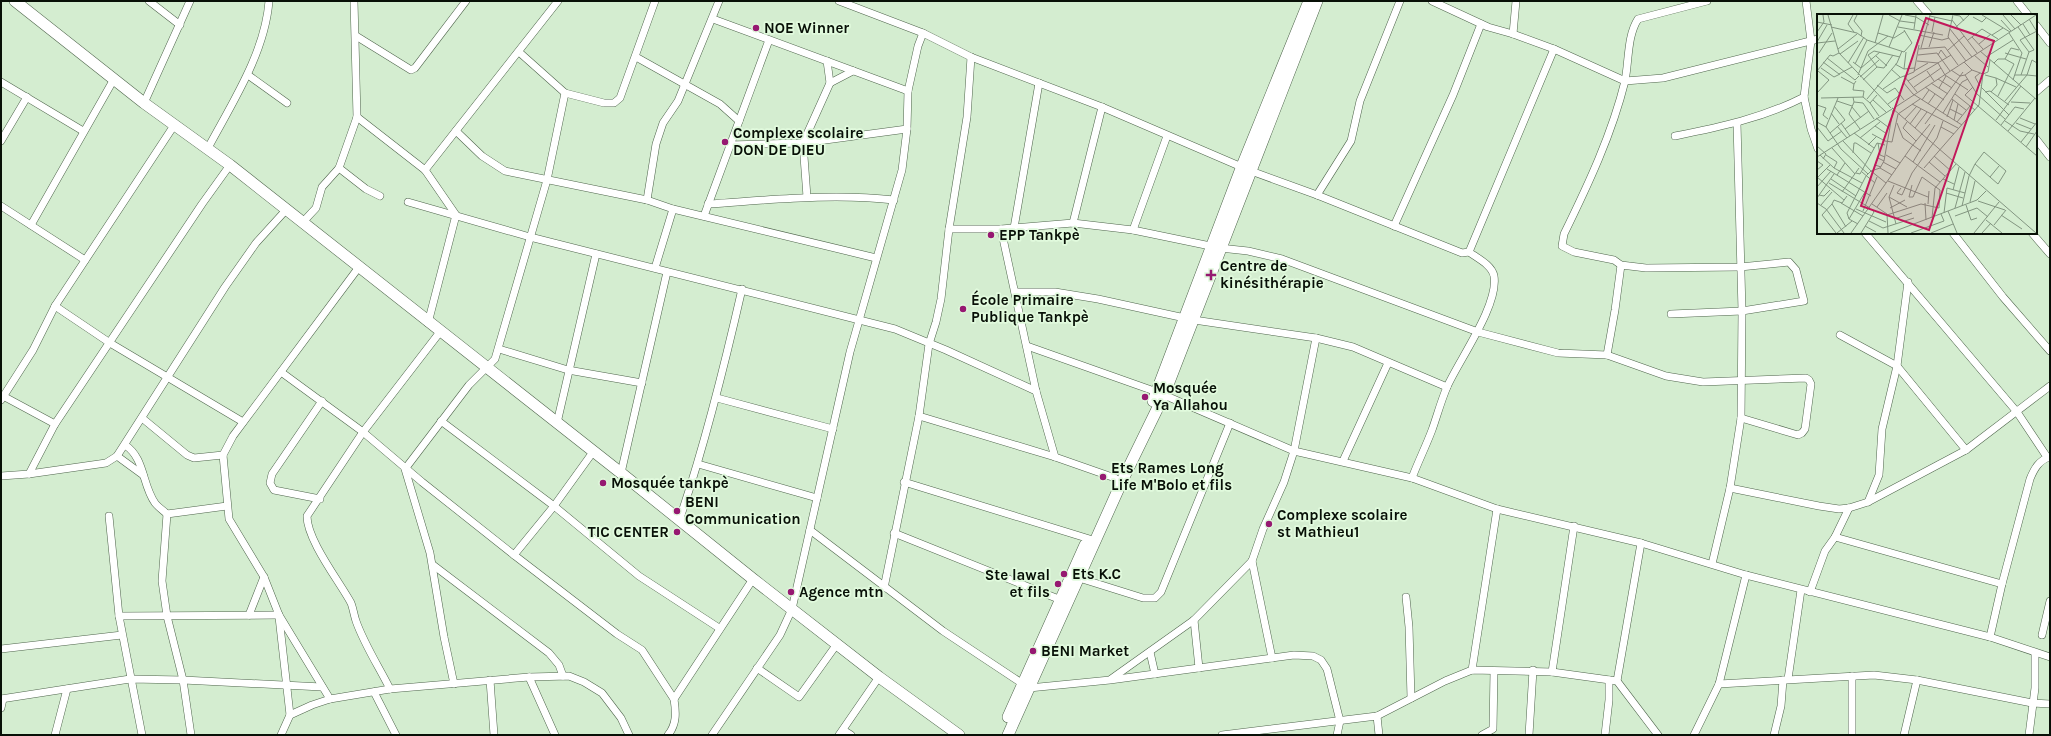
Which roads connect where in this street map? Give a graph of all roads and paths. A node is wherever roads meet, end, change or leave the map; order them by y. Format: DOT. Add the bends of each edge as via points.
graph roads {
  1 [pos="15,1"];
  2 [pos="149,1"];
  3 [pos="190,1"];
  4 [pos="269,1"];
  5 [pos="354,1"];
  6 [pos="466,1"];
  7 [pos="558,1"];
  8 [pos="655,1"];
  9 [pos="719,1"];
  10 [pos="839,1"];
  11 [pos="1309,1"];
  12 [pos="1317,1"];
  13 [pos="1400,1"];
  14 [pos="1432,1"];
  15 [pos="1516,1"];
  16 [pos="1707,1"];
  17 [pos="1806,1"];
  18 [pos="1917,1"];
  19 [pos="2017,1"];
  20 [pos="1928,14"];
  21 [pos="2027,14"];
  22 [pos="713,19"];
  23 [pos="1480,24"];
  24 [pos="180,25"];
  25 [pos="2037,26"];
  26 [pos="923,33"];
  27 [pos="1513,34"];
  28 [pos="356,36"];
  29 [pos="769,40"];
  30 [pos="1814,40"];
  31 [pos="2050,43"];
  32 [pos="1554,50"];
  33 [pos="519,52"];
  34 [pos="636,57"];
  35 [pos="971,57"];
  36 [pos="827,61"];
  37 [pos="854,71"];
  38 [pos="248,75"];
  39 [pos="114,79"];
  40 [pos="2050,80"];
  41 [pos="1625,81"];
  42 [pos="1,82"];
  43 [pos="685,82"];
  44 [pos="830,83"];
  45 [pos="1039,83"];
  46 [pos="908,91"];
  47 [pos="2037,91"];
  48 [pos="565,93"];
  49 [pos="27,97"];
  50 [pos="1804,97"];
  51 [pos="144,103"];
  52 [pos="287,103"];
  53 [pos="1102,107"];
  54 [pos="357,117"];
  55 [pos="739,121"];
  56 [pos="1737,123"];
  57 [pos="175,124"];
  58 [pos="1814,128"];
  59 [pos="907,129"];
  60 [pos="83,131"];
  61 [pos="456,131"];
  62 [pos="1167,136"];
  63 [pos="1675,136"];
  64 [pos="2037,140"];
  65 [pos="1,141"];
  66 [pos="803,143"];
  67 [pos="1817,144"];
  68 [pos="730,145"];
  69 [pos="208,148"];
  70 [pos="2050,157"];
  71 [pos="230,166"];
  72 [pos="339,168"];
  73 [pos="1247,169"];
  74 [pos="425,170"];
  75 [pos="547,180"];
  76 [pos="1316,195"];
  77 [pos="380,196"];
  78 [pos="807,198"];
  79 [pos="647,200"];
  80 [pos="894,200"];
  81 [pos="408,202"];
  82 [pos="708,204"];
  83 [pos="1,206"];
  84 [pos="673,209"];
  85 [pos="286,210"];
  86 [pos="456,215"];
  87 [pos="704,216"];
  88 [pos="302,223"];
  89 [pos="1072,223"];
  90 [pos="31,224"];
  91 [pos="1394,226"];
  92 [pos="1014,228"];
  93 [pos="949,229"];
  94 [pos="1001,229"];
  95 [pos="1133,230"];
  96 [pos="1866,234"];
  97 [pos="1954,234"];
  98 [pos="2033,234"];
  99 [pos="530,237"];
  100 [pos="1216,247"];
  101 [pos="1468,252"];
  102 [pos="596,254"];
  103 [pos="2050,254"];
  104 [pos="876,258"];
  105 [pos="85,260"];
  106 [pos="1621,265"];
  107 [pos="359,267"];
  108 [pos="1740,267"];
  109 [pos="655,268"];
  110 [pos="667,272"];
  111 [pos="1908,282"];
  112 [pos="742,290"];
  113 [pos="1015,292"];
  114 [pos="56,306"];
  115 [pos="1742,311"];
  116 [pos="1671,314"];
  117 [pos="1190,319"];
  118 [pos="859,320"];
  119 [pos="428,323"];
  120 [pos="440,332"];
  121 [pos="1478,332"];
  122 [pos="1840,335"];
  123 [pos="1316,338"];
  124 [pos="110,343"];
  125 [pos="929,344"];
  126 [pos="1027,346"];
  127 [pos="499,349"];
  128 [pos="2050,351"];
  129 [pos="1607,355"];
  130 [pos="1388,363"];
  131 [pos="1897,366"];
  132 [pos="486,367"];
  133 [pos="568,370"];
  134 [pos="281,372"];
  135 [pos="167,377"];
  136 [pos="1743,381"];
  137 [pos="642,383"];
  138 [pos="2050,386"];
  139 [pos="1447,387"];
  140 [pos="1036,391"];
  141 [pos="1161,393"];
  142 [pos="2,398"];
  143 [pos="717,398"];
  144 [pos="322,401"];
  145 [pos="2017,412"];
  146 [pos="919,416"];
  147 [pos="142,418"];
  148 [pos="1741,418"];
  149 [pos="441,421"];
  150 [pos="243,422"];
  151 [pos="558,423"];
  152 [pos="1230,423"];
  153 [pos="55,424"];
  154 [pos="833,430"];
  155 [pos="363,432"];
  156 [pos="125,445"];
  157 [pos="1966,450"];
  158 [pos="1294,451"];
  159 [pos="593,452"];
  160 [pos="223,455"];
  161 [pos="117,456"];
  162 [pos="1055,457"];
  163 [pos="2049,457"];
  164 [pos="1343,461"];
  165 [pos="698,464"];
  166 [pos="405,468"];
  167 [pos="622,473"];
  168 [pos="29,474"];
  169 [pos="143,475"];
  170 [pos="1,476"];
  171 [pos="1115,478"];
  172 [pos="1412,478"];
  173 [pos="904,482"];
  174 [pos="1730,488"];
  175 [pos="817,498"];
  176 [pos="320,499"];
  177 [pos="1868,502"];
  178 [pos="227,506"];
  179 [pos="554,506"];
  180 [pos="1849,508"];
  181 [pos="1497,509"];
  182 [pos="167,514"];
  183 [pos="109,516"];
  184 [pos="679,521"];
  185 [pos="1574,526"];
  186 [pos="810,530"];
  187 [pos="894,533"];
  188 [pos="1835,537"];
  189 [pos="1092,539"];
  190 [pos="1641,543"];
  191 [pos="514,555"];
  192 [pos="1252,561"];
  193 [pos="1712,564"];
  194 [pos="433,565"];
  195 [pos="1746,575"];
  196 [pos="264,577"];
  197 [pos="1079,578"];
  198 [pos="753,579"];
  199 [pos="2002,584"];
  200 [pos="884,588"];
  201 [pos="1801,590"];
  202 [pos="1810,592"];
  203 [pos="1406,597"];
  204 [pos="1060,600"];
  205 [pos="2050,601"];
  206 [pos="792,609"];
  207 [pos="249,615"];
  208 [pos="279,615"];
  209 [pos="119,616"];
  210 [pos="167,616"];
  211 [pos="1194,620"];
  212 [pos="719,628"];
  213 [pos="122,635"];
  214 [pos="2042,635"];
  215 [pos="1990,637"];
  216 [pos="837,644"];
  217 [pos="1,649"];
  218 [pos="1150,652"];
  219 [pos="2035,653"];
  220 [pos="2050,657"];
  221 [pos="1272,658"];
  222 [pos="757,668"];
  223 [pos="1199,668"];
  224 [pos="1472,670"];
  225 [pos="1533,670"];
  226 [pos="1494,671"];
  227 [pos="1552,672"];
  228 [pos="1155,674"];
  229 [pos="563,676"];
  230 [pos="1852,676"];
  231 [pos="529,677"];
  232 [pos="879,677"];
  233 [pos="130,679"];
  234 [pos="1785,679"];
  235 [pos="183,680"];
  236 [pos="490,680"];
  237 [pos="1110,680"];
  238 [pos="1613,680"];
  239 [pos="1917,680"];
  240 [pos="454,684"];
  241 [pos="1719,684"];
  242 [pos="285,686"];
  243 [pos="1026,686"];
  244 [pos="322,687"];
  245 [pos="67,689"];
  246 [pos="390,689"];
  247 [pos="374,692"];
  248 [pos="1411,698"];
  249 [pos="2,699"];
  250 [pos="330,699"];
  251 [pos="674,699"];
  252 [pos="2032,703"];
  253 [pos="2050,704"];
  254 [pos="1,708"];
  255 [pos="290,715"];
  256 [pos="1377,716"];
  257 [pos="1340,721"];
  258 [pos="841,732"];
  259 [pos="1264,732"];
  260 [pos="55,735"];
  261 [pos="142,735"];
  262 [pos="191,735"];
  263 [pos="281,735"];
  264 [pos="396,735"];
  265 [pos="494,735"];
  266 [pos="555,735"];
  267 [pos="629,735"];
  268 [pos="668,735"];
  269 [pos="712,735"];
  270 [pos="851,735"];
  271 [pos="959,735"];
  272 [pos="1001,735"];
  273 [pos="1008,735"];
  274 [pos="1222,735"];
  275 [pos="1337,735"];
  276 [pos="1379,735"];
  277 [pos="1482,735"];
  278 [pos="1529,735"];
  279 [pos="1605,735"];
  280 [pos="1658,735"];
  281 [pos="1694,735"];
  282 [pos="1774,735"];
  283 [pos="1852,735"];
  284 [pos="1904,735"];
  285 [pos="2029,735"];
  1 -- 39 [label="main road"];
  2 -- 24 [label="street"];
  3 -- 24 [label="street"];
  4 -- 38 [label="street" via="264,28"];
  5 -- 28 [label="street"];
  6 -- 28 [label="street" via="411,70"];
  7 -- 33 [label="street"];
  8 -- 34 [label="street"];
  9 -- 22 [label="street"];
  10 -- 26 [label="street"];
  11 -- 73 [label="main road"];
  12 -- 73 [label="main road"];
  13 -- 76 [label="street" via="1360,101 1351,141"];
  14 -- 23 [label="street"];
  15 -- 27 [label="street"];
  16 -- 41 [label="street" via="1638,19 1633,27"];
  17 -- 30 [label="street"];
  18 -- 20 [label="street"];
  19 -- 21 [label="street"];
  22 -- 29 [label="street"];
  22 -- 43 [label="street"];
  23 -- 27 [label="street"];
  23 -- 91 [label="street" via="1454,95"];
  24 -- 51 [label="street"];
  25 -- 31 [label="street"];
  26 -- 35 [label="street"];
  26 -- 46 [label="street"];
  27 -- 32 [label="street"];
  28 -- 54 [label="street"];
  29 -- 36 [label="street"];
  29 -- 55 [label="street"];
  30 -- 41 [label="street" via="1663,78"];
  30 -- 50 [label="street"];
  32 -- 41 [label="street"];
  32 -- 101 [label="street"];
  33 -- 48 [label="street"];
  33 -- 61 [label="street"];
  34 -- 43 [label="street"];
  34 -- 48 [label="street" via="620,98 614,103"];
  35 -- 45 [label="street"];
  35 -- 93 [label="street" via="967,117"];
  36 -- 37 [label="street"];
  36 -- 44 [label="street"];
  37 -- 44 [label="street"];
  37 -- 46 [label="street"];
  38 -- 52 [label="street"];
  38 -- 69 [label="street"];
  39 -- 51 [label="main road"];
  39 -- 60 [label="street"];
  40 -- 47 [label="street"];
  41 -- 106 [label="street" via="1600,153 1564,234 1562,246 1574,252 1614,260"];
  42 -- 49 [label="street"];
  43 -- 55 [label="street" via="720,104"];
  43 -- 79 [label="street" via="678,101 663,123 656,144"];
  44 -- 66 [label="street"];
  45 -- 53 [label="street"];
  45 -- 92 [label="street"];
  46 -- 59 [label="street"];
  48 -- 75 [label="street"];
  49 -- 60 [label="street"];
  49 -- 65 [label="street"];
  50 -- 56 [label="street"];
  50 -- 58 [label="street"];
  51 -- 57 [label="main road"];
  53 -- 62 [label="street"];
  53 -- 89 [label="street"];
  54 -- 72 [label="street"];
  54 -- 74 [label="street"];
  55 -- 68 [label="street"];
  56 -- 63 [label="street"];
  56 -- 108 [label="street"];
  57 -- 69 [label="main road"];
  57 -- 105 [label="street"];
  58 -- 67 [label="street"];
  59 -- 66 [label="street"];
  59 -- 80 [label="street" via="902,170"];
  60 -- 90 [label="street"];
  61 -- 74 [label="street"];
  61 -- 75 [label="street" via="482,156 506,171"];
  62 -- 73 [label="street"];
  62 -- 95 [label="street"];
  64 -- 70 [label="street"];
  66 -- 68 [label="street"];
  66 -- 78 [label="street"];
  68 -- 82 [label="street"];
  69 -- 71 [label="main road"];
  71 -- 85 [label="main road"];
  71 -- 124 [label="street"];
  72 -- 77 [label="street" via="366,189"];
  72 -- 88 [label="street" via="322,187 316,208"];
  73 -- 76 [label="street"];
  73 -- 100 [label="main road"];
  74 -- 86 [label="street"];
  75 -- 79 [label="street"];
  75 -- 99 [label="street"];
  76 -- 91 [label="street"];
  78 -- 80 [label="street" via="866,197"];
  78 -- 82 [label="street"];
  79 -- 84 [label="street"];
  80 -- 104 [label="street"];
  81 -- 86 [label="street"];
  82 -- 87 [label="street"];
  83 -- 90 [label="street"];
  84 -- 87 [label="street"];
  84 -- 109 [label="street"];
  85 -- 88 [label="main road"];
  85 -- 135 [label="street" via="256,243"];
  86 -- 99 [label="street"];
  86 -- 119 [label="street"];
  87 -- 104 [label="street"];
  88 -- 107 [label="main road"];
  89 -- 92 [label="street"];
  89 -- 95 [label="street"];
  90 -- 105 [label="street"];
  91 -- 101 [label="street" via="1462,253"];
  92 -- 94 [label="street"];
  93 -- 94 [label="street"];
  93 -- 125 [label="street" via="941,299"];
  94 -- 113 [label="street"];
  95 -- 100 [label="street"];
  96 -- 111 [label="street"];
  97 -- 128 [label="street" via="2003,297"];
  98 -- 103 [label="street"];
  99 -- 102 [label="street"];
  99 -- 127 [label="street"];
  100 -- 117 [label="main road"];
  100 -- 121 [label="street" via="1282,259"];
  101 -- 121 [label="street" via="1488,266 1495,278"];
  102 -- 109 [label="street"];
  102 -- 133 [label="street"];
  104 -- 118 [label="street"];
  105 -- 114 [label="street"];
  106 -- 108 [label="street" via="1646,268"];
  106 -- 129 [label="street"];
  107 -- 119 [label="main road"];
  107 -- 134 [label="street"];
  108 -- 115 [label="street"];
  108 -- 115 [label="street" via="1789,262 1796,270 1804,301"];
  109 -- 110 [label="street"];
  110 -- 112 [label="street"];
  110 -- 137 [label="street"];
  111 -- 131 [label="street"];
  111 -- 145 [label="street"];
  112 -- 118 [label="street"];
  112 -- 143 [label="street"];
  113 -- 117 [label="street" via="1054,292"];
  113 -- 126 [label="street"];
  114 -- 124 [label="street"];
  114 -- 142 [label="street" via="33,350"];
  115 -- 116 [label="street"];
  115 -- 136 [label="street"];
  117 -- 123 [label="street"];
  117 -- 141 [label="main road"];
  118 -- 125 [label="street" via="895,329"];
  118 -- 154 [label="street"];
  119 -- 120 [label="main road"];
  120 -- 132 [label="main road"];
  120 -- 155 [label="street"];
  121 -- 129 [label="street" via="1558,353"];
  121 -- 139 [label="street"];
  122 -- 131 [label="street"];
  123 -- 130 [label="street" via="1353,347"];
  123 -- 158 [label="street"];
  124 -- 135 [label="street"];
  124 -- 153 [label="street"];
  125 -- 140 [label="street"];
  125 -- 146 [label="street"];
  126 -- 140 [label="street"];
  126 -- 141 [label="street"];
  127 -- 132 [label="street" via="495,359"];
  127 -- 133 [label="street"];
  129 -- 136 [label="street" via="1666,376 1703,382"];
  130 -- 139 [label="street"];
  130 -- 164 [label="street"];
  131 -- 157 [label="street"];
  131 -- 177 [label="street" via="1882,429 1879,475"];
  132 -- 149 [label="street"];
  132 -- 151 [label="main road"];
  133 -- 137 [label="street"];
  133 -- 151 [label="street"];
  134 -- 144 [label="street"];
  134 -- 150 [label="street"];
  135 -- 147 [label="street"];
  135 -- 150 [label="street"];
  136 -- 148 [label="street"];
  136 -- 148 [label="street" via="1806,378 1811,384 1805,429 1798,435"];
  137 -- 167 [label="street"];
  138 -- 145 [label="street"];
  139 -- 172 [label="street"];
  140 -- 162 [label="street"];
  141 -- 152 [label="street"];
  141 -- 171 [label="main road"];
  141 -- 189 [label="main road"];
  142 -- 153 [label="street"];
  143 -- 154 [label="street"];
  143 -- 165 [label="street"];
  144 -- 155 [label="street"];
  144 -- 176 [label="street" via="272,474 270,483 274,490"];
  145 -- 157 [label="street"];
  145 -- 163 [label="street"];
  146 -- 162 [label="street"];
  146 -- 173 [label="street"];
  147 -- 156 [label="street"];
  147 -- 160 [label="street" via="187,455 194,458"];
  148 -- 174 [label="street"];
  149 -- 166 [label="street"];
  149 -- 179 [label="street"];
  150 -- 160 [label="street"];
  151 -- 159 [label="main road"];
  152 -- 158 [label="street"];
  152 -- 197 [label="street" via="1161,592 1156,598 1143,598"];
  153 -- 168 [label="street"];
  154 -- 175 [label="street"];
  155 -- 166 [label="street"];
  155 -- 176 [label="street"];
  156 -- 161 [label="street"];
  156 -- 169 [label="street" via="140,462"];
  157 -- 177 [label="street"];
  158 -- 164 [label="street"];
  158 -- 192 [label="street"];
  159 -- 167 [label="main road"];
  159 -- 179 [label="street"];
  160 -- 178 [label="street"];
  161 -- 168 [label="street" via="106,463"];
  161 -- 169 [label="street"];
  162 -- 171 [label="street"];
  163 -- 199 [label="street" via="2036,466 2030,479"];
  164 -- 172 [label="street"];
  165 -- 175 [label="street"];
  165 -- 184 [label="street"];
  166 -- 191 [label="street"];
  166 -- 194 [label="street"];
  167 -- 184 [label="main road"];
  168 -- 170 [label="street"];
  169 -- 182 [label="street" via="155,504"];
  171 -- 189 [label="main road"];
  172 -- 181 [label="street"];
  173 -- 187 [label="street"];
  173 -- 189 [label="street"];
  174 -- 180 [label="street" via="1820,506"];
  174 -- 193 [label="street"];
  175 -- 186 [label="street"];
  176 -- 246 [label="street" via="307,516 308,526 328,567 344,590"];
  177 -- 180 [label="street"];
  178 -- 182 [label="street"];
  178 -- 196 [label="street" via="229,518"];
  179 -- 191 [label="street"];
  179 -- 212 [label="street" via="640,576"];
  180 -- 188 [label="street"];
  181 -- 185 [label="street"];
  181 -- 224 [label="street"];
  182 -- 210 [label="street" via="162,581"];
  183 -- 209 [label="street"];
  184 -- 198 [label="main road"];
  185 -- 190 [label="street"];
  185 -- 227 [label="street"];
  186 -- 200 [label="street"];
  186 -- 206 [label="street"];
  187 -- 200 [label="street"];
  187 -- 204 [label="street"];
  188 -- 199 [label="street"];
  188 -- 202 [label="street" via="1825,551"];
  189 -- 197 [label="main road"];
  189 -- 204 [label="main road"];
  190 -- 193 [label="street"];
  190 -- 238 [label="street"];
  191 -- 251 [label="street" via="617,634 642,650"];
  192 -- 211 [label="street"];
  192 -- 221 [label="street"];
  193 -- 195 [label="street"];
  194 -- 229 [label="street" via="549,653 559,665"];
  194 -- 240 [label="street"];
  195 -- 201 [label="street"];
  195 -- 241 [label="street"];
  196 -- 207 [label="street"];
  196 -- 208 [label="street"];
  197 -- 243 [label="main road"];
  198 -- 206 [label="main road"];
  198 -- 212 [label="street"];
  199 -- 215 [label="street"];
  200 -- 243 [label="street"];
  201 -- 202 [label="street"];
  201 -- 234 [label="street"];
  202 -- 215 [label="street"];
  203 -- 248 [label="street"];
  204 -- 243 [label="main road"];
  205 -- 214 [label="street"];
  206 -- 216 [label="main road"];
  206 -- 222 [label="street" via="780,635"];
  207 -- 208 [label="street"];
  207 -- 210 [label="street"];
  208 -- 242 [label="street"];
  208 -- 244 [label="street"];
  209 -- 210 [label="street"];
  209 -- 213 [label="street"];
  210 -- 235 [label="street"];
  211 -- 218 [label="street"];
  211 -- 223 [label="street"];
  212 -- 251 [label="street"];
  213 -- 217 [label="street"];
  213 -- 233 [label="street"];
  215 -- 219 [label="street"];
  216 -- 222 [label="street" via="799,697"];
  216 -- 232 [label="main road"];
  218 -- 228 [label="street"];
  218 -- 237 [label="street"];
  219 -- 220 [label="street"];
  219 -- 252 [label="street" via="2035,688"];
  221 -- 223 [label="street"];
  221 -- 257 [label="street" via="1304,655 1321,660 1327,669"];
  222 -- 269 [label="street"];
  223 -- 228 [label="street"];
  224 -- 226 [label="street"];
  224 -- 248 [label="street"];
  225 -- 226 [label="street"];
  225 -- 227 [label="street"];
  225 -- 278 [label="street"];
  226 -- 277 [label="street" via="1493,729"];
  227 -- 238 [label="street"];
  228 -- 237 [label="street"];
  229 -- 231 [label="street"];
  229 -- 267 [label="street" via="584,682 602,693 621,718"];
  230 -- 234 [label="street"];
  230 -- 239 [label="street" via="1874,675"];
  230 -- 283 [label="street"];
  231 -- 236 [label="street"];
  231 -- 266 [label="street"];
  232 -- 258 [label="street"];
  232 -- 271 [label="main road"];
  233 -- 235 [label="street"];
  233 -- 245 [label="street"];
  233 -- 261 [label="street"];
  234 -- 241 [label="street"];
  234 -- 282 [label="street"];
  235 -- 242 [label="street"];
  235 -- 262 [label="street"];
  236 -- 240 [label="street"];
  236 -- 265 [label="street"];
  237 -- 243 [label="street"];
  238 -- 279 [label="street"];
  238 -- 280 [label="street"];
  239 -- 252 [label="street"];
  239 -- 284 [label="street"];
  240 -- 246 [label="street"];
  241 -- 281 [label="street"];
  242 -- 244 [label="street"];
  242 -- 255 [label="street"];
  243 -- 272 [label="main road"];
  243 -- 273 [label="main road"];
  244 -- 250 [label="street"];
  245 -- 249 [label="street"];
  245 -- 260 [label="street"];
  246 -- 247 [label="street"];
  247 -- 250 [label="street"];
  247 -- 264 [label="street"];
  248 -- 256 [label="street"];
  249 -- 254 [label="street"];
  250 -- 255 [label="street"];
  251 -- 268 [label="street" via="675,723"];
  252 -- 253 [label="street"];
  252 -- 285 [label="street"];
  255 -- 263 [label="street"];
  256 -- 257 [label="street"];
  256 -- 276 [label="street"];
  257 -- 259 [label="street"];
  257 -- 275 [label="street"];
  258 -- 270 [label="street"];
  259 -- 274 [label="street"];
}
